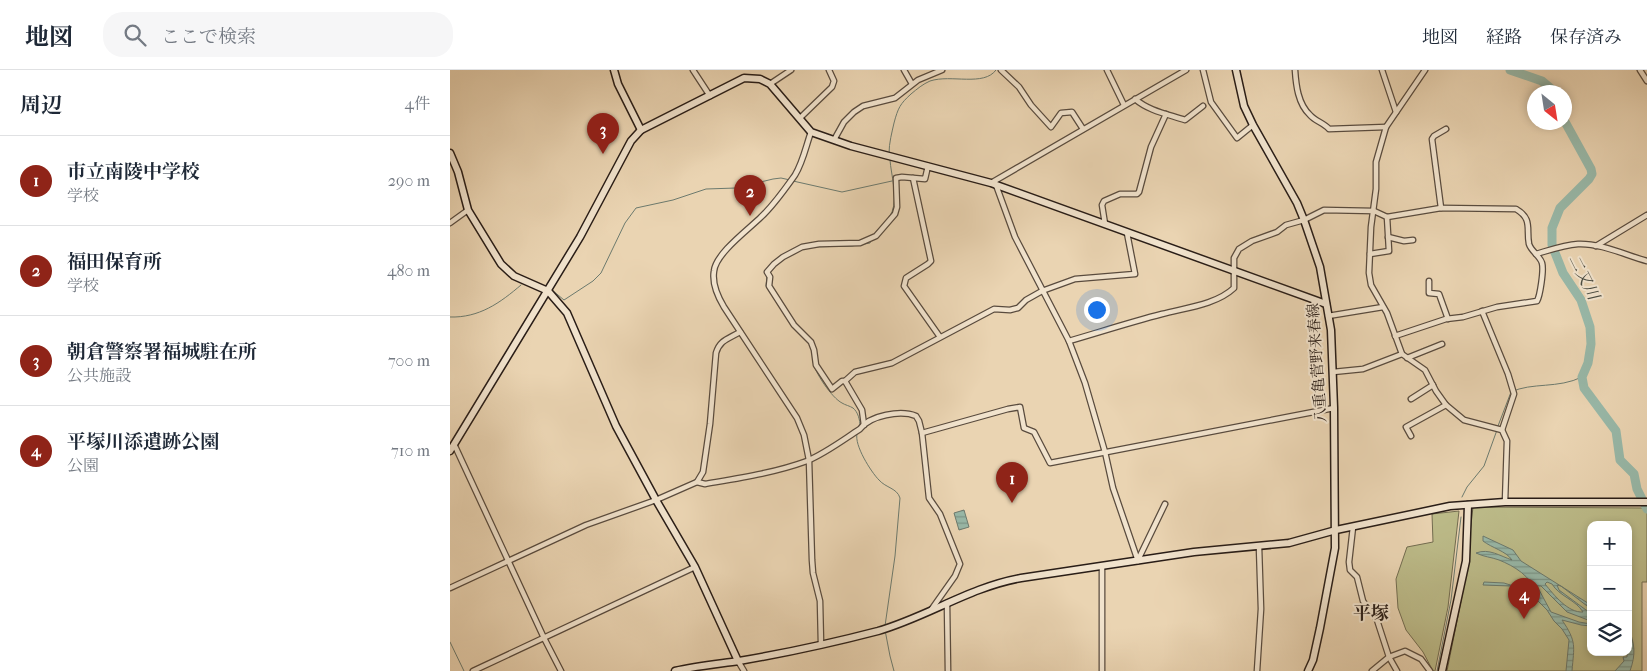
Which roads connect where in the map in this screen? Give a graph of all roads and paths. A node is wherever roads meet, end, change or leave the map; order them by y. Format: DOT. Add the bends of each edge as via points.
graph roads {
  1 [pos="614,70"];
  2 [pos="693,70"];
  3 [pos="744,70"];
  4 [pos="791,70"];
  5 [pos="829,70"];
  6 [pos="904,70"];
  7 [pos="942,70"];
  8 [pos="1001,70"];
  9 [pos="1106,70"];
  10 [pos="1186,70"];
  11 [pos="1203,70"];
  12 [pos="1236,70"];
  13 [pos="1295,70"];
  14 [pos="1382,70"];
  15 [pos="1425,70"];
  16 [pos="1640,70"];
  17 [pos="744,78"];
  18 [pos="1647,81"];
  19 [pos="770,84"];
  20 [pos="912,84"];
  21 [pos="710,96"];
  22 [pos="1135,99"];
  23 [pos="1124,105"];
  24 [pos="1202,106"];
  25 [pos="1396,112"];
  26 [pos="1166,114"];
  27 [pos="800,118"];
  28 [pos="1252,125"];
  29 [pos="1386,126"];
  30 [pos="1083,129"];
  31 [pos="642,130"];
  32 [pos="1446,130"];
  33 [pos="811,132"];
  34 [pos="834,140"];
  35 [pos="450,153"];
  36 [pos="928,166"];
  37 [pos="913,178"];
  38 [pos="994,184"];
  39 [pos="1441,208"];
  40 [pos="468,210"];
  41 [pos="1374,211"];
  42 [pos="1647,215"];
  43 [pos="1387,217"];
  44 [pos="1304,220"];
  45 [pos="450,223"];
  46 [pos="1105,225"];
  47 [pos="1127,233"];
  48 [pos="1388,237"];
  49 [pos="1413,240"];
  50 [pos="1596,246"];
  51 [pos="1370,254"];
  52 [pos="1536,254"];
  53 [pos="1647,261"];
  54 [pos="1234,271"];
  55 [pos="1429,281"];
  56 [pos="548,291"];
  57 [pos="1042,291"];
  58 [pos="1326,304"];
  59 [pos="1383,307"];
  60 [pos="1482,311"];
  61 [pos="1328,316"];
  62 [pos="1448,319"];
  63 [pos="740,332"];
  64 [pos="1395,336"];
  65 [pos="940,337"];
  66 [pos="1069,341"];
  67 [pos="1442,344"];
  68 [pos="1402,354"];
  69 [pos="1407,358"];
  70 [pos="1333,372"];
  71 [pos="845,381"];
  72 [pos="1433,385"];
  73 [pos="1411,400"];
  74 [pos="1446,405"];
  75 [pos="1334,408"];
  76 [pos="864,425"];
  77 [pos="1502,430"];
  78 [pos="922,433"];
  79 [pos="1411,436"];
  80 [pos="454,444"];
  81 [pos="450,451"];
  82 [pos="1105,452"];
  83 [pos="809,460"];
  84 [pos="697,482"];
  85 [pos="656,500"];
  86 [pos="1505,502"];
  87 [pos="1647,502"];
  88 [pos="1165,504"];
  89 [pos="1468,505"];
  90 [pos="1353,527"];
  91 [pos="1336,530"];
  92 [pos="1259,547"];
  93 [pos="509,560"];
  94 [pos="1138,560"];
  95 [pos="1102,566"];
  96 [pos="695,567"];
  97 [pos="450,588"];
  98 [pos="947,603"];
  99 [pos="930,611"];
  100 [pos="544,638"];
  101 [pos="821,644"];
  102 [pos="1389,657"];
  103 [pos="738,661"];
  104 [pos="473,671"];
  105 [pos="561,671"];
  106 [pos="675,671"];
  107 [pos="744,671"];
  108 [pos="948,671"];
  109 [pos="1102,671"];
  110 [pos="1257,671"];
  111 [pos="1308,671"];
  112 [pos="1372,671"];
  113 [pos="1397,671"];
  114 [pos="1430,671"];
  115 [pos="1442,671"];
  1 -- 31 [label="street"];
  2 -- 21 [label="street"];
  3 -- 17 [label="street"];
  4 -- 19 [label="street"];
  5 -- 27 [label="street" via="834,81 832,87"];
  6 -- 20 [label="street"];
  7 -- 20 [label="street"];
  8 -- 30 [label="street" via="1051,127 1061,113 1072,112"];
  9 -- 23 [label="street"];
  10 -- 22 [label="street"];
  11 -- 28 [label="street" via="1212,102 1237,138"];
  12 -- 28 [label="street, 八重亀菅野来春線"];
  13 -- 29 [label="street" via="1300,100 1310,116 1329,129"];
  14 -- 25 [label="street"];
  15 -- 25 [label="street"];
  16 -- 18 [label="street"];
  17 -- 19 [label="street" via="760,79"];
  17 -- 21 [label="street"];
  19 -- 27 [label="street"];
  20 -- 34 [label="street" via="895,98 871,102 854,112"];
  21 -- 31 [label="street"];
  22 -- 23 [label="street"];
  22 -- 26 [label="street"];
  23 -- 30 [label="street"];
  24 -- 26 [label="street" via="1187,119"];
  25 -- 29 [label="street"];
  26 -- 46 [label="street" via="1151,147 1138,192 1120,194 1104,201"];
  27 -- 33 [label="street"];
  28 -- 44 [label="street, 八重亀菅野来春線" via="1298,203"];
  29 -- 41 [label="street" via="1376,162"];
  30 -- 38 [label="street"];
  31 -- 56 [label="street" via="632,142"];
  32 -- 39 [label="street" via="1432,139"];
  33 -- 34 [label="street"];
  33 -- 63 [label="street" via="795,174 768,210 731,245 714,270 718,297"];
  34 -- 36 [label="street"];
  35 -- 40 [label="street"];
  36 -- 37 [label="street" via="925,179"];
  36 -- 38 [label="street"];
  37 -- 65 [label="street" via="930,261 906,278 904,286"];
  37 -- 71 [label="street" via="896,178 895,214 876,236 860,243 802,247 778,260 767,272 769,286 794,325 813,345 818,370 832,389"];
  38 -- 46 [label="street"];
  38 -- 57 [label="street" via="1015,237"];
  39 -- 43 [label="street"];
  39 -- 52 [label="street" via="1516,209 1526,218 1529,244"];
  40 -- 45 [label="street"];
  40 -- 56 [label="street" via="500,264 514,276"];
  41 -- 43 [label="street"];
  41 -- 44 [label="street" via="1324,210"];
  41 -- 51 [label="street"];
  42 -- 50 [label="street"];
  43 -- 48 [label="street"];
  44 -- 54 [label="street" via="1286,225 1239,249 1234,258"];
  44 -- 58 [label="street, 八重亀菅野来春線" via="1320,267"];
  46 -- 47 [label="street"];
  47 -- 54 [label="street"];
  47 -- 57 [label="street" via="1135,274 1075,279"];
  48 -- 49 [label="street"];
  48 -- 51 [label="street" via="1389,252"];
  50 -- 52 [label="street" via="1579,244"];
  50 -- 53 [label="street"];
  51 -- 59 [label="street" via="1371,286"];
  52 -- 60 [label="street" via="1542,263 1537,301"];
  54 -- 58 [label="street"];
  54 -- 66 [label="street" via="1234,288 1206,303"];
  55 -- 62 [label="street" via="1429,293 1439,294"];
  56 -- 80 [label="street"];
  56 -- 85 [label="street" via="568,313 616,426"];
  57 -- 65 [label="street" via="1018,308 994,309"];
  57 -- 66 [label="street"];
  58 -- 61 [label="street, 八重亀菅野来春線"];
  59 -- 61 [label="street"];
  59 -- 64 [label="street"];
  60 -- 62 [label="street"];
  60 -- 77 [label="street" via="1514,394"];
  61 -- 70 [label="street, 八重亀菅野来春線"];
  62 -- 64 [label="street"];
  63 -- 83 [label="street" via="801,425"];
  63 -- 84 [label="street" via="718,345 703,472"];
  64 -- 68 [label="street"];
  65 -- 71 [label="street" via="892,363 855,372"];
  66 -- 82 [label="street"];
  67 -- 69 [label="street"];
  68 -- 69 [label="street"];
  68 -- 70 [label="street" via="1363,369"];
  69 -- 72 [label="street" via="1425,370"];
  70 -- 75 [label="street, 八重亀菅野来春線"];
  71 -- 76 [label="street" via="862,410"];
  72 -- 73 [label="street"];
  72 -- 74 [label="street"];
  74 -- 77 [label="street" via="1464,420"];
  74 -- 79 [label="street" via="1406,427"];
  75 -- 82 [label="street"];
  75 -- 91 [label="street, 八重亀菅野来春線"];
  76 -- 78 [label="street" via="903,413 916,416"];
  76 -- 83 [label="street"];
  77 -- 86 [label="street" via="1507,441"];
  78 -- 82 [label="street" via="1020,407 1024,428 1034,432 1050,463"];
  78 -- 99 [label="street" via="929,498 940,514 960,564"];
  80 -- 81 [label="street"];
  80 -- 93 [label="street"];
  82 -- 94 [label="street" via="1113,488"];
  83 -- 84 [label="street" via="757,475 705,484"];
  83 -- 101 [label="street" via="812,560 820,601"];
  84 -- 85 [label="street"];
  85 -- 93 [label="street" via="586,525"];
  85 -- 96 [label="street"];
  86 -- 87 [label="street"];
  86 -- 89 [label="street"];
  88 -- 94 [label="street"];
  89 -- 90 [label="street"];
  89 -- 115 [label="street" via="1466,561"];
  90 -- 91 [label="street"];
  90 -- 102 [label="street" via="1350,570 1357,577 1362,601 1377,620"];
  91 -- 92 [label="street" via="1289,543"];
  91 -- 111 [label="street, 八重亀菅野来春線" via="1320,628"];
  92 -- 94 [label="street"];
  92 -- 110 [label="street" via="1261,609"];
  93 -- 97 [label="street"];
  93 -- 100 [label="street"];
  94 -- 95 [label="street"];
  95 -- 98 [label="street" via="1004,581"];
  95 -- 109 [label="street"];
  96 -- 100 [label="street"];
  96 -- 103 [label="street"];
  98 -- 99 [label="street"];
  98 -- 108 [label="street"];
  99 -- 101 [label="street" via="885,628"];
  100 -- 104 [label="street"];
  100 -- 105 [label="street"];
  101 -- 103 [label="street"];
  102 -- 112 [label="street"];
  102 -- 113 [label="street"];
  102 -- 114 [label="street" via="1408,651 1421,659"];
  103 -- 106 [label="street"];
  103 -- 107 [label="street"];
}
